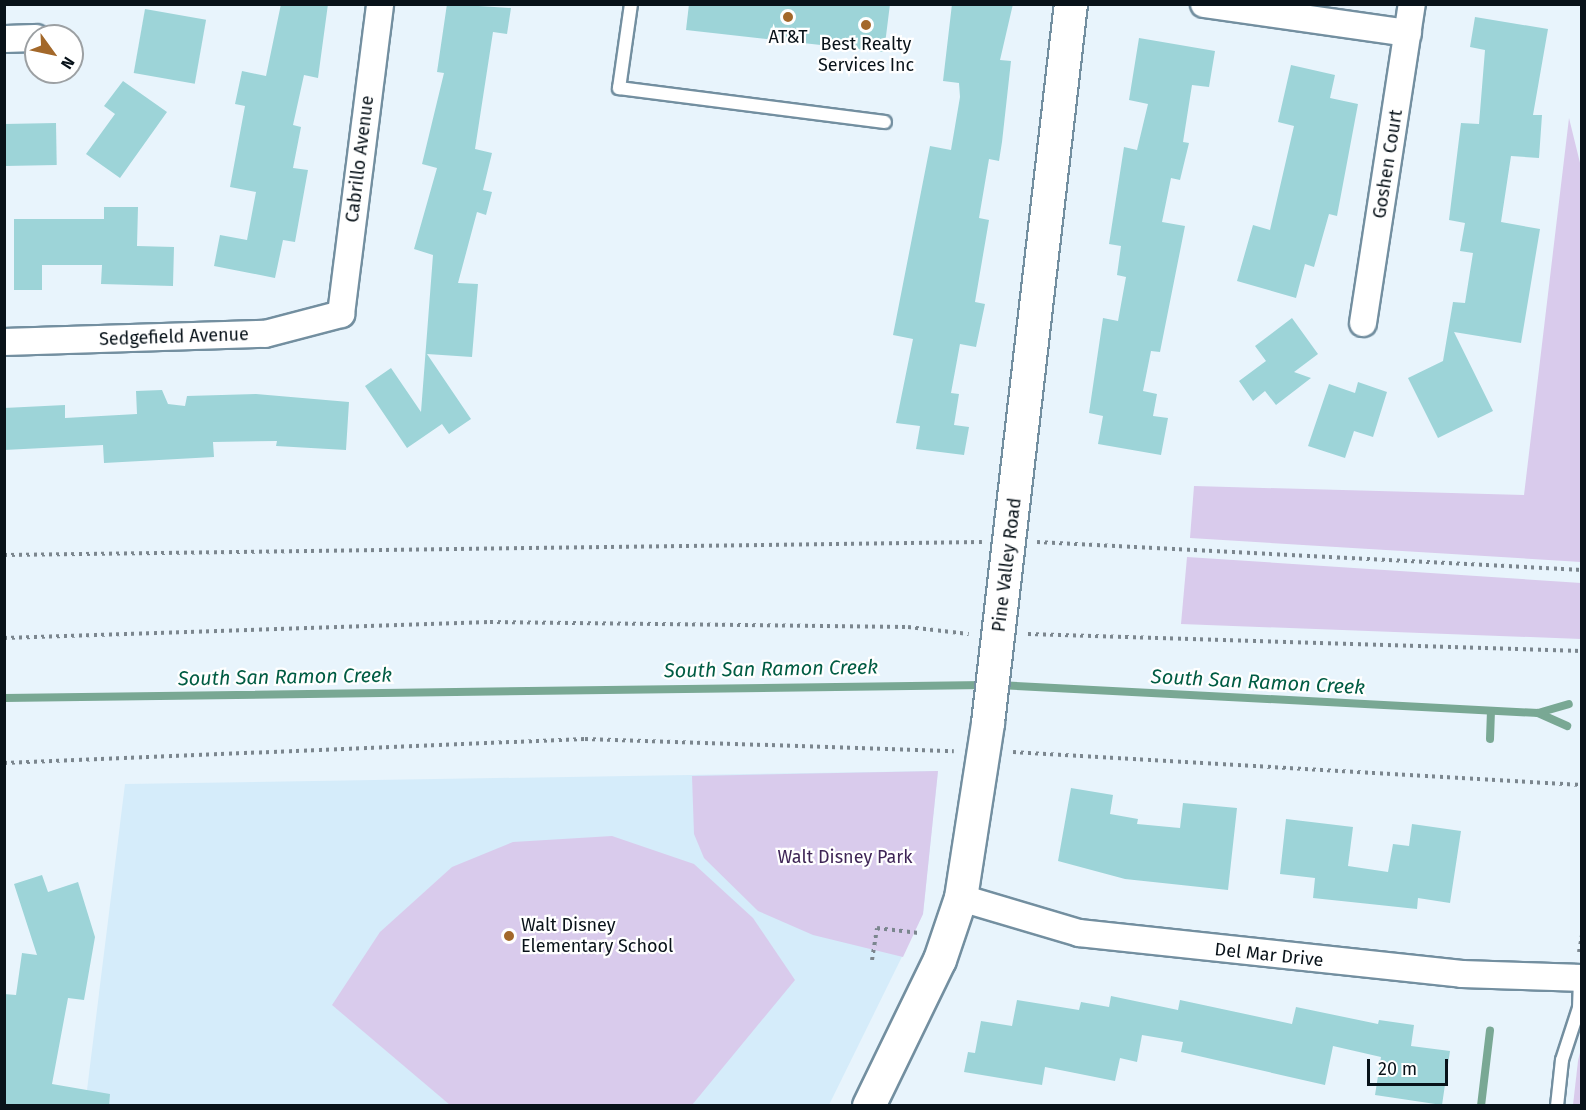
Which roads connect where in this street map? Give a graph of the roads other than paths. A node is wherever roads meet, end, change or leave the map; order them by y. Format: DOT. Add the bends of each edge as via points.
graph roads {
  1 [pos="380,4"];
  2 [pos="632,4"];
  3 [pos="1071,4"];
  4 [pos="1204,4"];
  5 [pos="1412,4"];
  6 [pos="1408,33"];
  7 [pos="24,38"];
  8 [pos="4,39"];
  9 [pos="885,122"];
  10 [pos="341,314"];
  11 [pos="1363,323"];
  12 [pos="4,342"];
  13 [pos="962,898"];
  14 [pos="1581,978"];
  15 [pos="869,1106"];
  16 [pos="1557,1106"];
  1 -- 10 [label="street, Cabrillo Avenue"];
  2 -- 9 [label="lane" via="619,88"];
  3 -- 13 [label="street, Pine Valley Road" via="997,649"];
  4 -- 6 [label="street"];
  5 -- 6 [label="street, Goshen Court"];
  6 -- 11 [label="street, Goshen Court"];
  7 -- 8 [label="street"];
  10 -- 12 [label="street, Sedgefield Avenue" via="265,334"];
  13 -- 14 [label="street, Del Mar Drive" via="1102,936 1462,974"];
  13 -- 15 [label="street, Pine Valley Road" via="940,960"];
  14 -- 16 [label="lane" via="1579,1008 1562,1060"];
}
